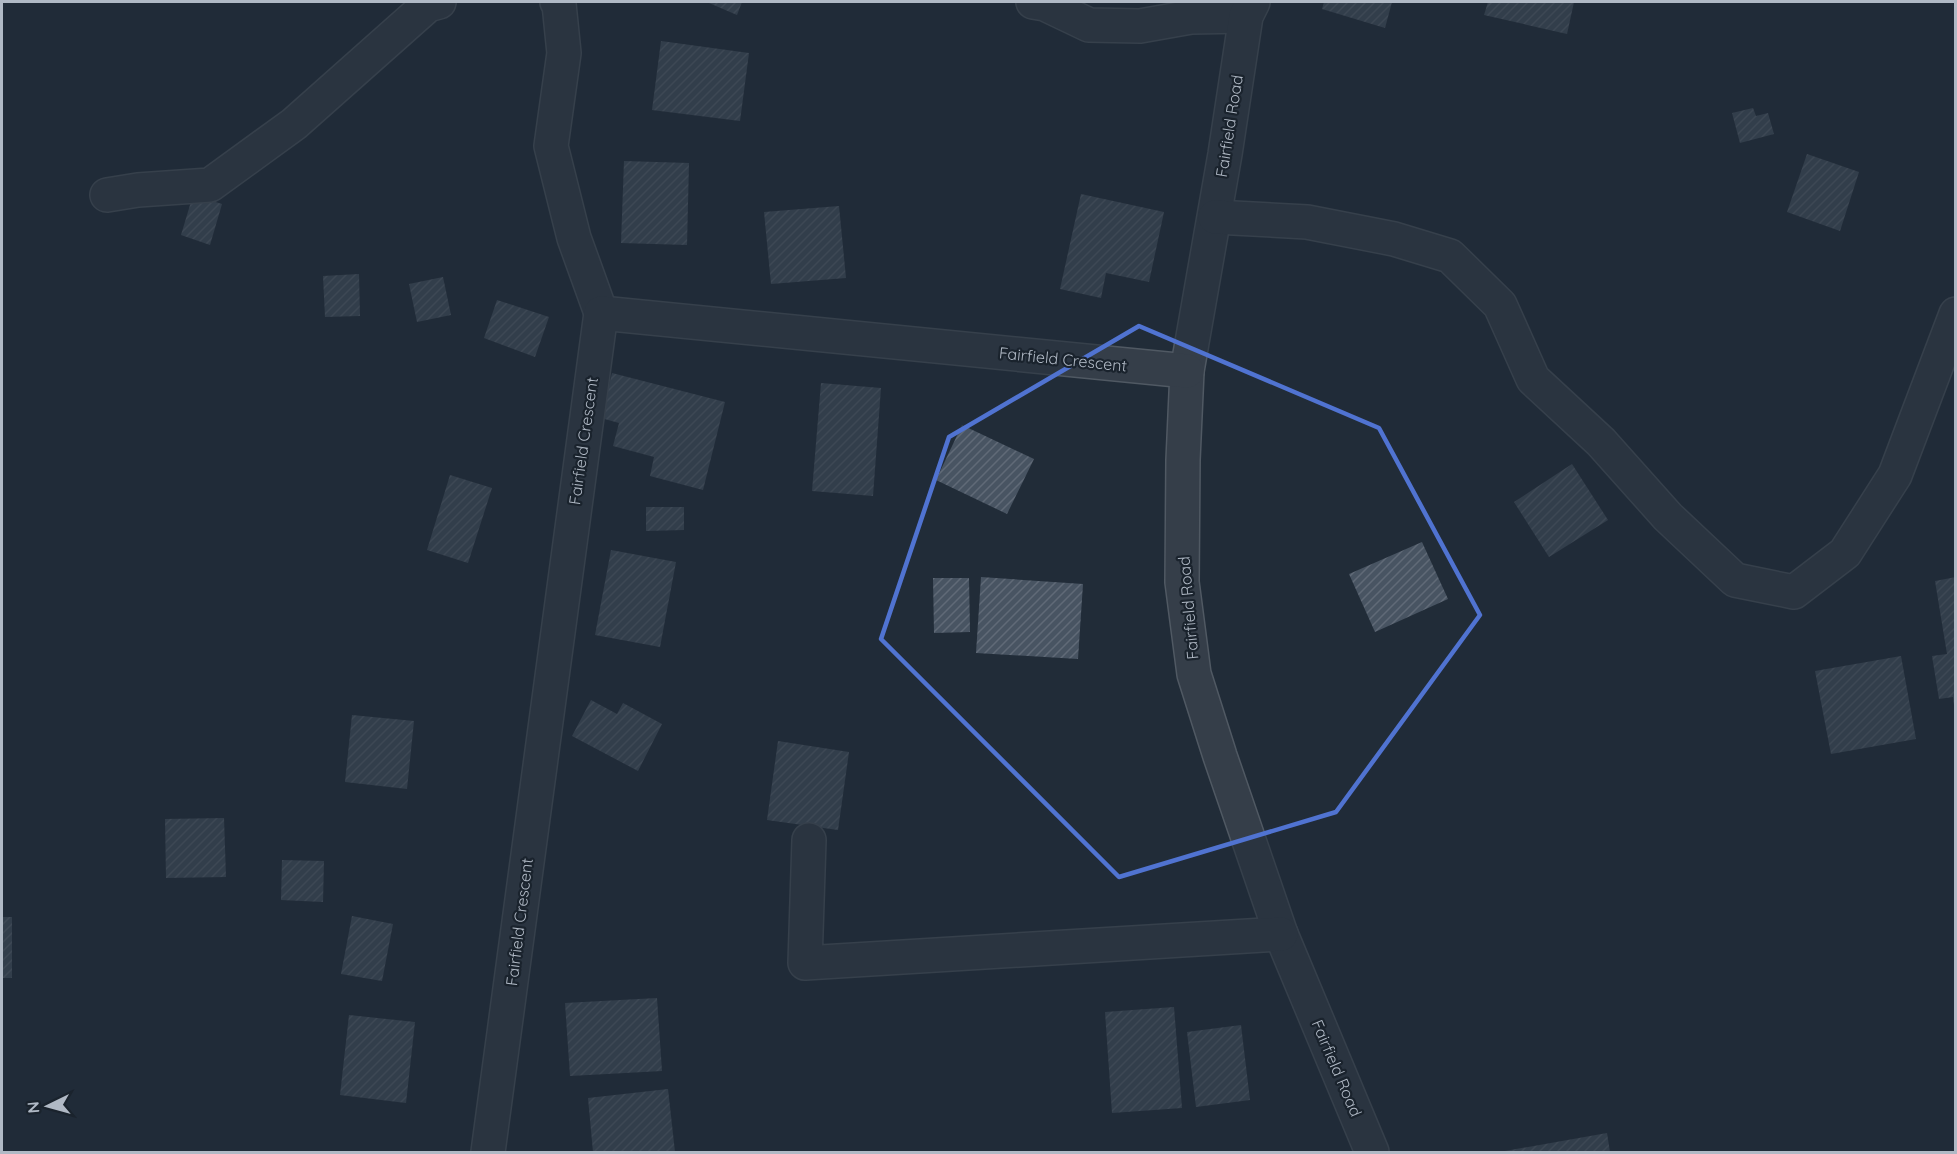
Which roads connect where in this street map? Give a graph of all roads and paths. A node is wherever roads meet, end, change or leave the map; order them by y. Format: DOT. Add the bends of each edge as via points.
graph roads {
  1 [pos="439,2"];
  2 [pos="556,2"];
  3 [pos="1040,2"];
  4 [pos="1249,9"];
  5 [pos="107,195"];
  6 [pos="1215,217"];
  7 [pos="601,313"];
  8 [pos="1956,314"];
  9 [pos="1187,371"];
  10 [pos="809,840"];
  11 [pos="1281,934"];
  12 [pos="488,1152"];
  13 [pos="1372,1152"];
  1 -- 5 [label="street" via="428,5 294,124 210,185"];
  2 -- 7 [label="street" via="564,53 551,146 574,238"];
  3 -- 4 [label="street" via="1089,25 1140,26"];
  4 -- 6 [label="street, Fairfield Road"];
  6 -- 8 [label="street" via="1307,222 1394,239 1450,256 1500,305 1533,379 1601,442 1668,517 1734,580 1794,592 1845,553 1894,475"];
  6 -- 9 [label="street, Fairfield Road"];
  7 -- 9 [label="street, Fairfield Crescent"];
  7 -- 12 [label="street, Fairfield Crescent"];
  9 -- 11 [label="street, Fairfield Road" via="1182,582 1194,674"];
  10 -- 11 [label="street" via="805,963"];
  11 -- 13 [label="street, Fairfield Road"];
}
